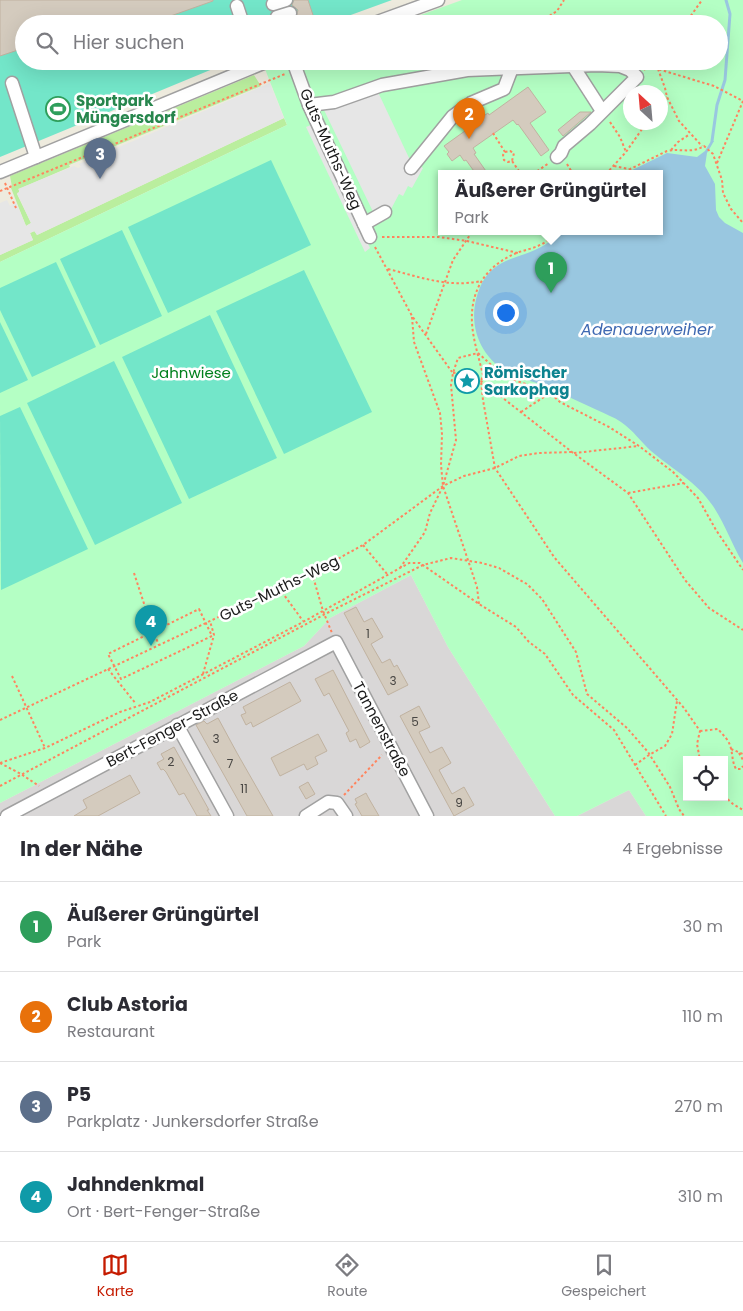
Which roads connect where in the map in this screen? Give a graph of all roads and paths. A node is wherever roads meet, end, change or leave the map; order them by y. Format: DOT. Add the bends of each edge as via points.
graph roads {
  1 [pos="286,0"];
  2 [pos="438,0"];
  3 [pos="564,0"];
  4 [pos="702,0"];
  5 [pos="237,6"];
  6 [pos="290,12"];
  7 [pos="240,15"];
  8 [pos="397,15"];
  9 [pos="550,15"];
  10 [pos="691,15"];
  11 [pos="244,70"];
  12 [pos="286,70"];
  13 [pos="297,70"];
  14 [pos="467,70"];
  15 [pos="511,70"];
  16 [pos="575,70"];
  17 [pos="630,70"];
  18 [pos="658,70"];
  19 [pos="661,70"];
  20 [pos="12,82"];
  21 [pos="665,85"];
  22 [pos="668,101"];
  23 [pos="743,101"];
  24 [pos="309,105"];
  25 [pos="602,111"];
  26 [pos="641,130"];
  27 [pos="493,133"];
  28 [pos="690,134"];
  29 [pos="703,146"];
  30 [pos="671,150"];
  31 [pos="505,152"];
  32 [pos="626,152"];
  33 [pos="36,157"];
  34 [pos="557,157"];
  35 [pos="512,161"];
  36 [pos="716,165"];
  37 [pos="614,166"];
  38 [pos="411,168"];
  39 [pos="630,169"];
  40 [pos="518,170"];
  41 [pos="539,170"];
  42 [pos="610,170"];
  43 [pos="2,176"];
  44 [pos="7,188"];
  45 [pos="0,191"];
  46 [pos="16,208"];
  47 [pos="385,212"];
  48 [pos="743,223"];
  49 [pos="364,224"];
  50 [pos="470,235"];
  51 [pos="552,235"];
  52 [pos="372,241"];
  53 [pos="467,241"];
  54 [pos="518,253"];
  55 [pos="387,268"];
  56 [pos="481,281"];
  57 [pos="444,282"];
  58 [pos="412,316"];
  59 [pos="426,334"];
  60 [pos="478,353"];
  61 [pos="453,372"];
  62 [pos="482,381"];
  63 [pos="550,393"];
  64 [pos="521,412"];
  65 [pos="639,446"];
  66 [pos="572,452"];
  67 [pos="494,468"];
  68 [pos="684,483"];
  69 [pos="443,486"];
  70 [pos="628,493"];
  71 [pos="363,545"];
  72 [pos="468,560"];
  73 [pos="423,565"];
  74 [pos="399,569"];
  75 [pos="743,570"];
  76 [pos="134,573"];
  77 [pos="312,573"];
  78 [pos="388,575"];
  79 [pos="279,588"];
  80 [pos="478,604"];
  81 [pos="323,611"];
  82 [pos="324,614"];
  83 [pos="210,622"];
  84 [pos="303,622"];
  85 [pos="206,624"];
  86 [pos="743,630"];
  87 [pos="153,632"];
  88 [pos="336,642"];
  89 [pos="159,645"];
  90 [pos="114,666"];
  91 [pos="108,669"];
  92 [pos="202,675"];
  93 [pos="12,676"];
  94 [pos="678,701"];
  95 [pos="137,705"];
  96 [pos="26,708"];
  97 [pos="0,720"];
  98 [pos="177,725"];
  99 [pos="700,731"];
  100 [pos="391,746"];
  101 [pos="45,748"];
  102 [pos="731,749"];
  103 [pos="739,753"];
  104 [pos="743,754"];
  105 [pos="649,755"];
  106 [pos="699,756"];
  107 [pos="743,760"];
  108 [pos="0,763"];
  109 [pos="635,765"];
  110 [pos="743,766"];
  111 [pos="21,774"];
  112 [pos="0,786"];
  113 [pos="50,793"];
  114 [pos="728,800"];
  115 [pos="337,803"];
  116 [pos="743,810"];
  117 [pos="9,816"];
  118 [pos="227,816"];
  119 [pos="306,816"];
  120 [pos="346,816"];
  121 [pos="427,816"];
  122 [pos="666,816"];
  123 [pos="684,816"];
  1 -- 6 [label="street" via="275,10"];
  2 -- 8 [label="street"];
  3 -- 9 [label="path"];
  4 -- 10 [label="path"];
  5 -- 7 [label="street"];
  11 -- 33 [label="street"];
  12 -- 44 [label="path" via="247,91"];
  13 -- 24 [label="street, Guts-Muths-Weg"];
  14 -- 24 [label="street" via="382,85 334,102"];
  15 -- 38 [label="street" via="504,88 471,103 453,116"];
  16 -- 25 [label="street"];
  17 -- 25 [label="street" via="637,77"];
  18 -- 21 [label="path"];
  19 -- 23 [label="path" via="714,86"];
  20 -- 33 [label="street"];
  22 -- 28 [label="path"];
  23 -- 36 [label="path"];
  24 -- 49 [label="street, Guts-Muths-Weg"];
  25 -- 32 [label="path" via="620,136"];
  25 -- 34 [label="street" via="564,146"];
  26 -- 32 [label="path"];
  27 -- 31 [label="path"];
  28 -- 29 [label="path"];
  28 -- 30 [label="path"];
  29 -- 30 [label="path" via="693,151"];
  29 -- 36 [label="path" via="711,152"];
  30 -- 39 [label="path"];
  31 -- 35 [label="path" via="504,160"];
  31 -- 35 [label="path" via="514,153"];
  32 -- 37 [label="path"];
  33 -- 43 [label="street"];
  34 -- 41 [label="path"];
  35 -- 40 [label="path"];
  36 -- 48 [label="path" via="723,194"];
  37 -- 39 [label="path"];
  37 -- 42 [label="path"];
  43 -- 44 [label="path"];
  44 -- 45 [label="path"];
  44 -- 46 [label="path"];
  47 -- 49 [label="street"];
  49 -- 52 [label="street, Guts-Muths-Weg"];
  50 -- 53 [label="path"];
  51 -- 54 [label="path" via="541,245"];
  52 -- 53 [label="path" via="439,237"];
  52 -- 55 [label="path"];
  53 -- 54 [label="path"];
  53 -- 57 [label="path" via="453,260"];
  54 -- 56 [label="path" via="493,266"];
  55 -- 57 [label="path"];
  55 -- 58 [label="path"];
  56 -- 57 [label="path" via="464,284"];
  56 -- 60 [label="path" via="475,296 472,323"];
  57 -- 59 [label="path"];
  58 -- 59 [label="path"];
  58 -- 69 [label="path" via="414,342 440,413"];
  59 -- 61 [label="path"];
  60 -- 61 [label="path" via="458,358"];
  60 -- 62 [label="path"];
  60 -- 63 [label="path" via="509,378"];
  61 -- 62 [label="path" via="467,372"];
  61 -- 69 [label="path" via="451,385 456,440"];
  62 -- 64 [label="path"];
  62 -- 67 [label="path"];
  63 -- 64 [label="path"];
  63 -- 65 [label="path" via="560,402"];
  64 -- 66 [label="path"];
  65 -- 66 [label="path, Guts-Muths-Weg"];
  65 -- 68 [label="path"];
  66 -- 67 [label="path, Guts-Muths-Weg" via="520,456"];
  66 -- 70 [label="path"];
  67 -- 69 [label="path, Guts-Muths-Weg"];
  67 -- 94 [label="path" via="554,557"];
  68 -- 70 [label="path"];
  68 -- 75 [label="path" via="698,498"];
  69 -- 71 [label="path, Guts-Muths-Weg"];
  69 -- 72 [label="path"];
  69 -- 74 [label="path" via="425,532"];
  70 -- 86 [label="path" via="685,580 709,608"];
  71 -- 77 [label="path, Guts-Muths-Weg"];
  71 -- 78 [label="path"];
  72 -- 73 [label="path" via="451,558"];
  72 -- 80 [label="path" via="477,588"];
  72 -- 105 [label="path" via="499,568 527,584 542,599 576,652 587,694 627,728"];
  73 -- 74 [label="path" via="409,563"];
  73 -- 80 [label="path"];
  73 -- 82 [label="path"];
  74 -- 78 [label="path"];
  76 -- 87 [label="path"];
  77 -- 79 [label="path, Guts-Muths-Weg"];
  77 -- 81 [label="path"];
  78 -- 81 [label="path"];
  79 -- 83 [label="path, Guts-Muths-Weg"];
  79 -- 84 [label="path"];
  80 -- 109 [label="path" via="516,627 545,654 573,695 614,730"];
  81 -- 82 [label="path"];
  81 -- 84 [label="path"];
  82 -- 88 [label="path"];
  82 -- 111 [label="path"];
  83 -- 85 [label="path, Guts-Muths-Weg"];
  83 -- 92 [label="path" via="214,635"];
  84 -- 92 [label="path"];
  85 -- 87 [label="path" via="199,609"];
  85 -- 89 [label="path, Guts-Muths-Weg"];
  85 -- 90 [label="path" via="212,636 120,680"];
  87 -- 89 [label="path"];
  87 -- 90 [label="path" via="108,654"];
  88 -- 98 [label="street, Bert-Fenger-Straße"];
  88 -- 100 [label="street, Tannenstraße"];
  89 -- 90 [label="path, Guts-Muths-Weg"];
  90 -- 91 [label="path, Guts-Muths-Weg"];
  91 -- 95 [label="path"];
  91 -- 96 [label="path, Guts-Muths-Weg"];
  92 -- 95 [label="path" via="150,702"];
  93 -- 96 [label="path"];
  94 -- 99 [label="path"];
  94 -- 105 [label="path" via="672,734 665,746"];
  95 -- 101 [label="path"];
  96 -- 97 [label="path, Guts-Muths-Weg"];
  96 -- 101 [label="path"];
  98 -- 113 [label="street, Bert-Fenger-Straße"];
  98 -- 118 [label="street"];
  99 -- 102 [label="path" via="718,729"];
  99 -- 106 [label="path" via="697,744"];
  100 -- 115 [label="path"];
  100 -- 121 [label="street, Tannenstraße"];
  101 -- 108 [label="path"];
  102 -- 103 [label="path"];
  102 -- 110 [label="path" via="736,769"];
  103 -- 104 [label="path"];
  103 -- 107 [label="path"];
  105 -- 109 [label="path"];
  105 -- 123 [label="path"];
  108 -- 111 [label="path"];
  109 -- 122 [label="path"];
  111 -- 112 [label="path"];
  111 -- 113 [label="path"];
  113 -- 117 [label="street, Bert-Fenger-Straße"];
  114 -- 116 [label="path"];
  115 -- 119 [label="street" via="328,802"];
  115 -- 120 [label="street"];
}
